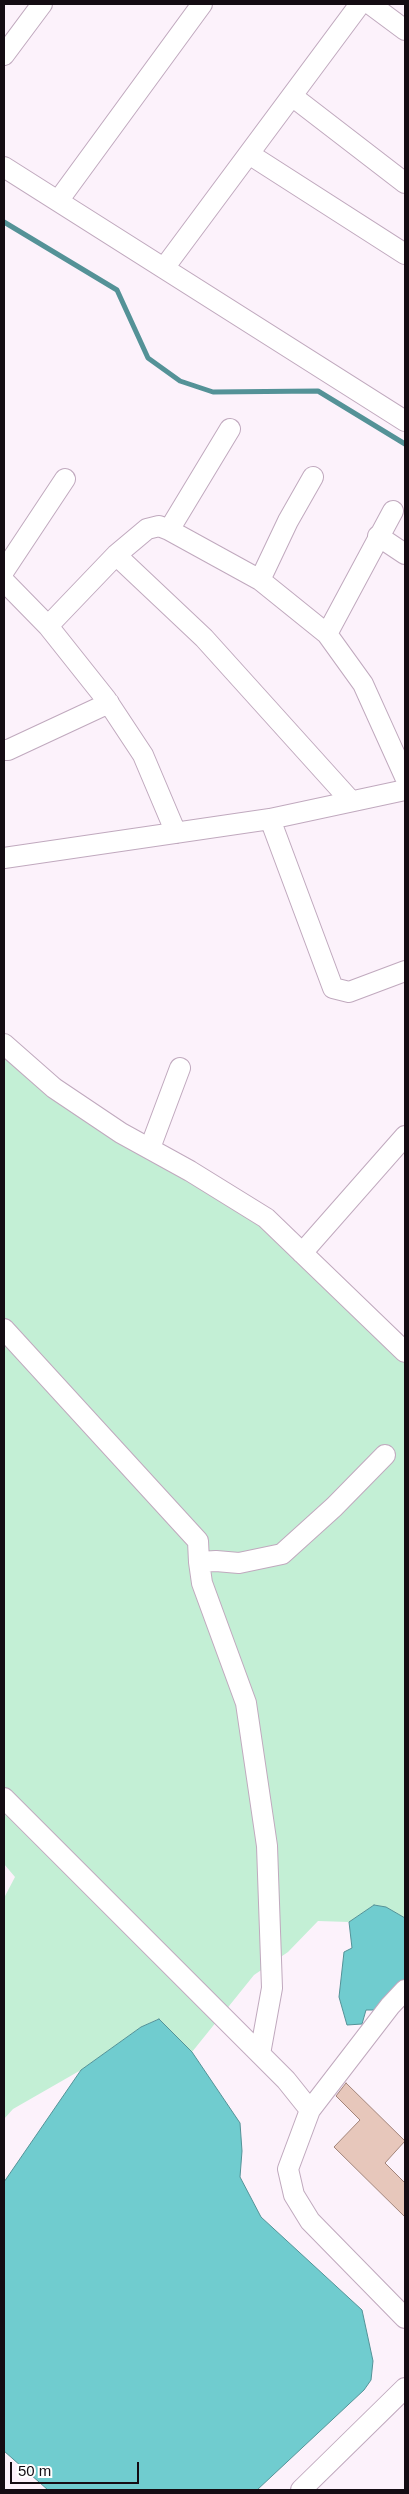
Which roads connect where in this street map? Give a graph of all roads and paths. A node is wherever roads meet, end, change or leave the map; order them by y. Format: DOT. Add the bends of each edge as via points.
graph roads {
  1 [pos="42,4"];
  2 [pos="202,4"];
  3 [pos="360,4"];
  4 [pos="370,4"];
  5 [pos="405,30"];
  6 [pos="4,55"];
  7 [pos="292,96"];
  8 [pos="249,154"];
  9 [pos="4,167"];
  10 [pos="405,184"];
  11 [pos="58,201"];
  12 [pos="405,254"];
  13 [pos="164,268"];
  14 [pos="405,421"];
  15 [pos="230,429"];
  16 [pos="314,477"];
  17 [pos="65,479"];
  18 [pos="393,511"];
  19 [pos="169,530"];
  20 [pos="378,536"];
  21 [pos="116,554"];
  22 [pos="405,554"];
  23 [pos="4,571"];
  24 [pos="260,580"];
  25 [pos="4,581"];
  26 [pos="48,626"];
  27 [pos="327,634"];
  28 [pos="108,703"];
  29 [pos="4,750"];
  30 [pos="405,777"];
  31 [pos="405,790"];
  32 [pos="351,800"];
  33 [pos="270,819"];
  34 [pos="176,832"];
  35 [pos="4,858"];
  36 [pos="405,971"];
  37 [pos="4,1044"];
  38 [pos="180,1068"];
  39 [pos="405,1136"];
  40 [pos="150,1148"];
  41 [pos="302,1253"];
  42 [pos="4,1329"];
  43 [pos="405,1352"];
  44 [pos="385,1455"];
  45 [pos="199,1562"];
  46 [pos="4,1798"];
  47 [pos="405,1990"];
  48 [pos="260,2054"];
  49 [pos="310,2110"];
  50 [pos="405,2318"];
  51 [pos="405,2388"];
  52 [pos="301,2490"];
  1 -- 6 [label="street"];
  2 -- 11 [label="street"];
  3 -- 7 [label="street"];
  4 -- 5 [label="street"];
  7 -- 8 [label="street"];
  7 -- 10 [label="street"];
  8 -- 12 [label="street"];
  8 -- 13 [label="street"];
  9 -- 11 [label="street"];
  11 -- 13 [label="street"];
  13 -- 14 [label="street"];
  15 -- 19 [label="street"];
  16 -- 24 [label="street" via="288,521"];
  17 -- 23 [label="street"];
  18 -- 20 [label="street"];
  19 -- 21 [label="street" via="159,526 147,529"];
  19 -- 24 [label="street"];
  20 -- 22 [label="street"];
  20 -- 27 [label="street"];
  21 -- 26 [label="street"];
  21 -- 32 [label="street" via="204,638"];
  24 -- 27 [label="street"];
  25 -- 26 [label="street"];
  26 -- 28 [label="street"];
  27 -- 30 [label="street" via="363,684"];
  28 -- 29 [label="street"];
  28 -- 34 [label="street" via="143,755"];
  31 -- 32 [label="street"];
  32 -- 33 [label="street"];
  33 -- 34 [label="street"];
  33 -- 36 [label="street" via="332,988 349,992"];
  34 -- 35 [label="street"];
  37 -- 40 [label="street" via="54,1088 121,1133"];
  38 -- 40 [label="street"];
  39 -- 41 [label="street"];
  40 -- 41 [label="street" via="266,1218"];
  41 -- 43 [label="street"];
  42 -- 45 [label="street" via="198,1541"];
  44 -- 45 [label="street" via="282,1554 239,1563"];
  45 -- 48 [label="street" via="202,1583 246,1703 267,1846 272,1988"];
  46 -- 48 [label="street"];
  47 -- 49 [label="street"];
  48 -- 49 [label="street"];
  49 -- 50 [label="street" via="288,2169 294,2195 310,2221"];
  51 -- 52 [label="street"];
}
